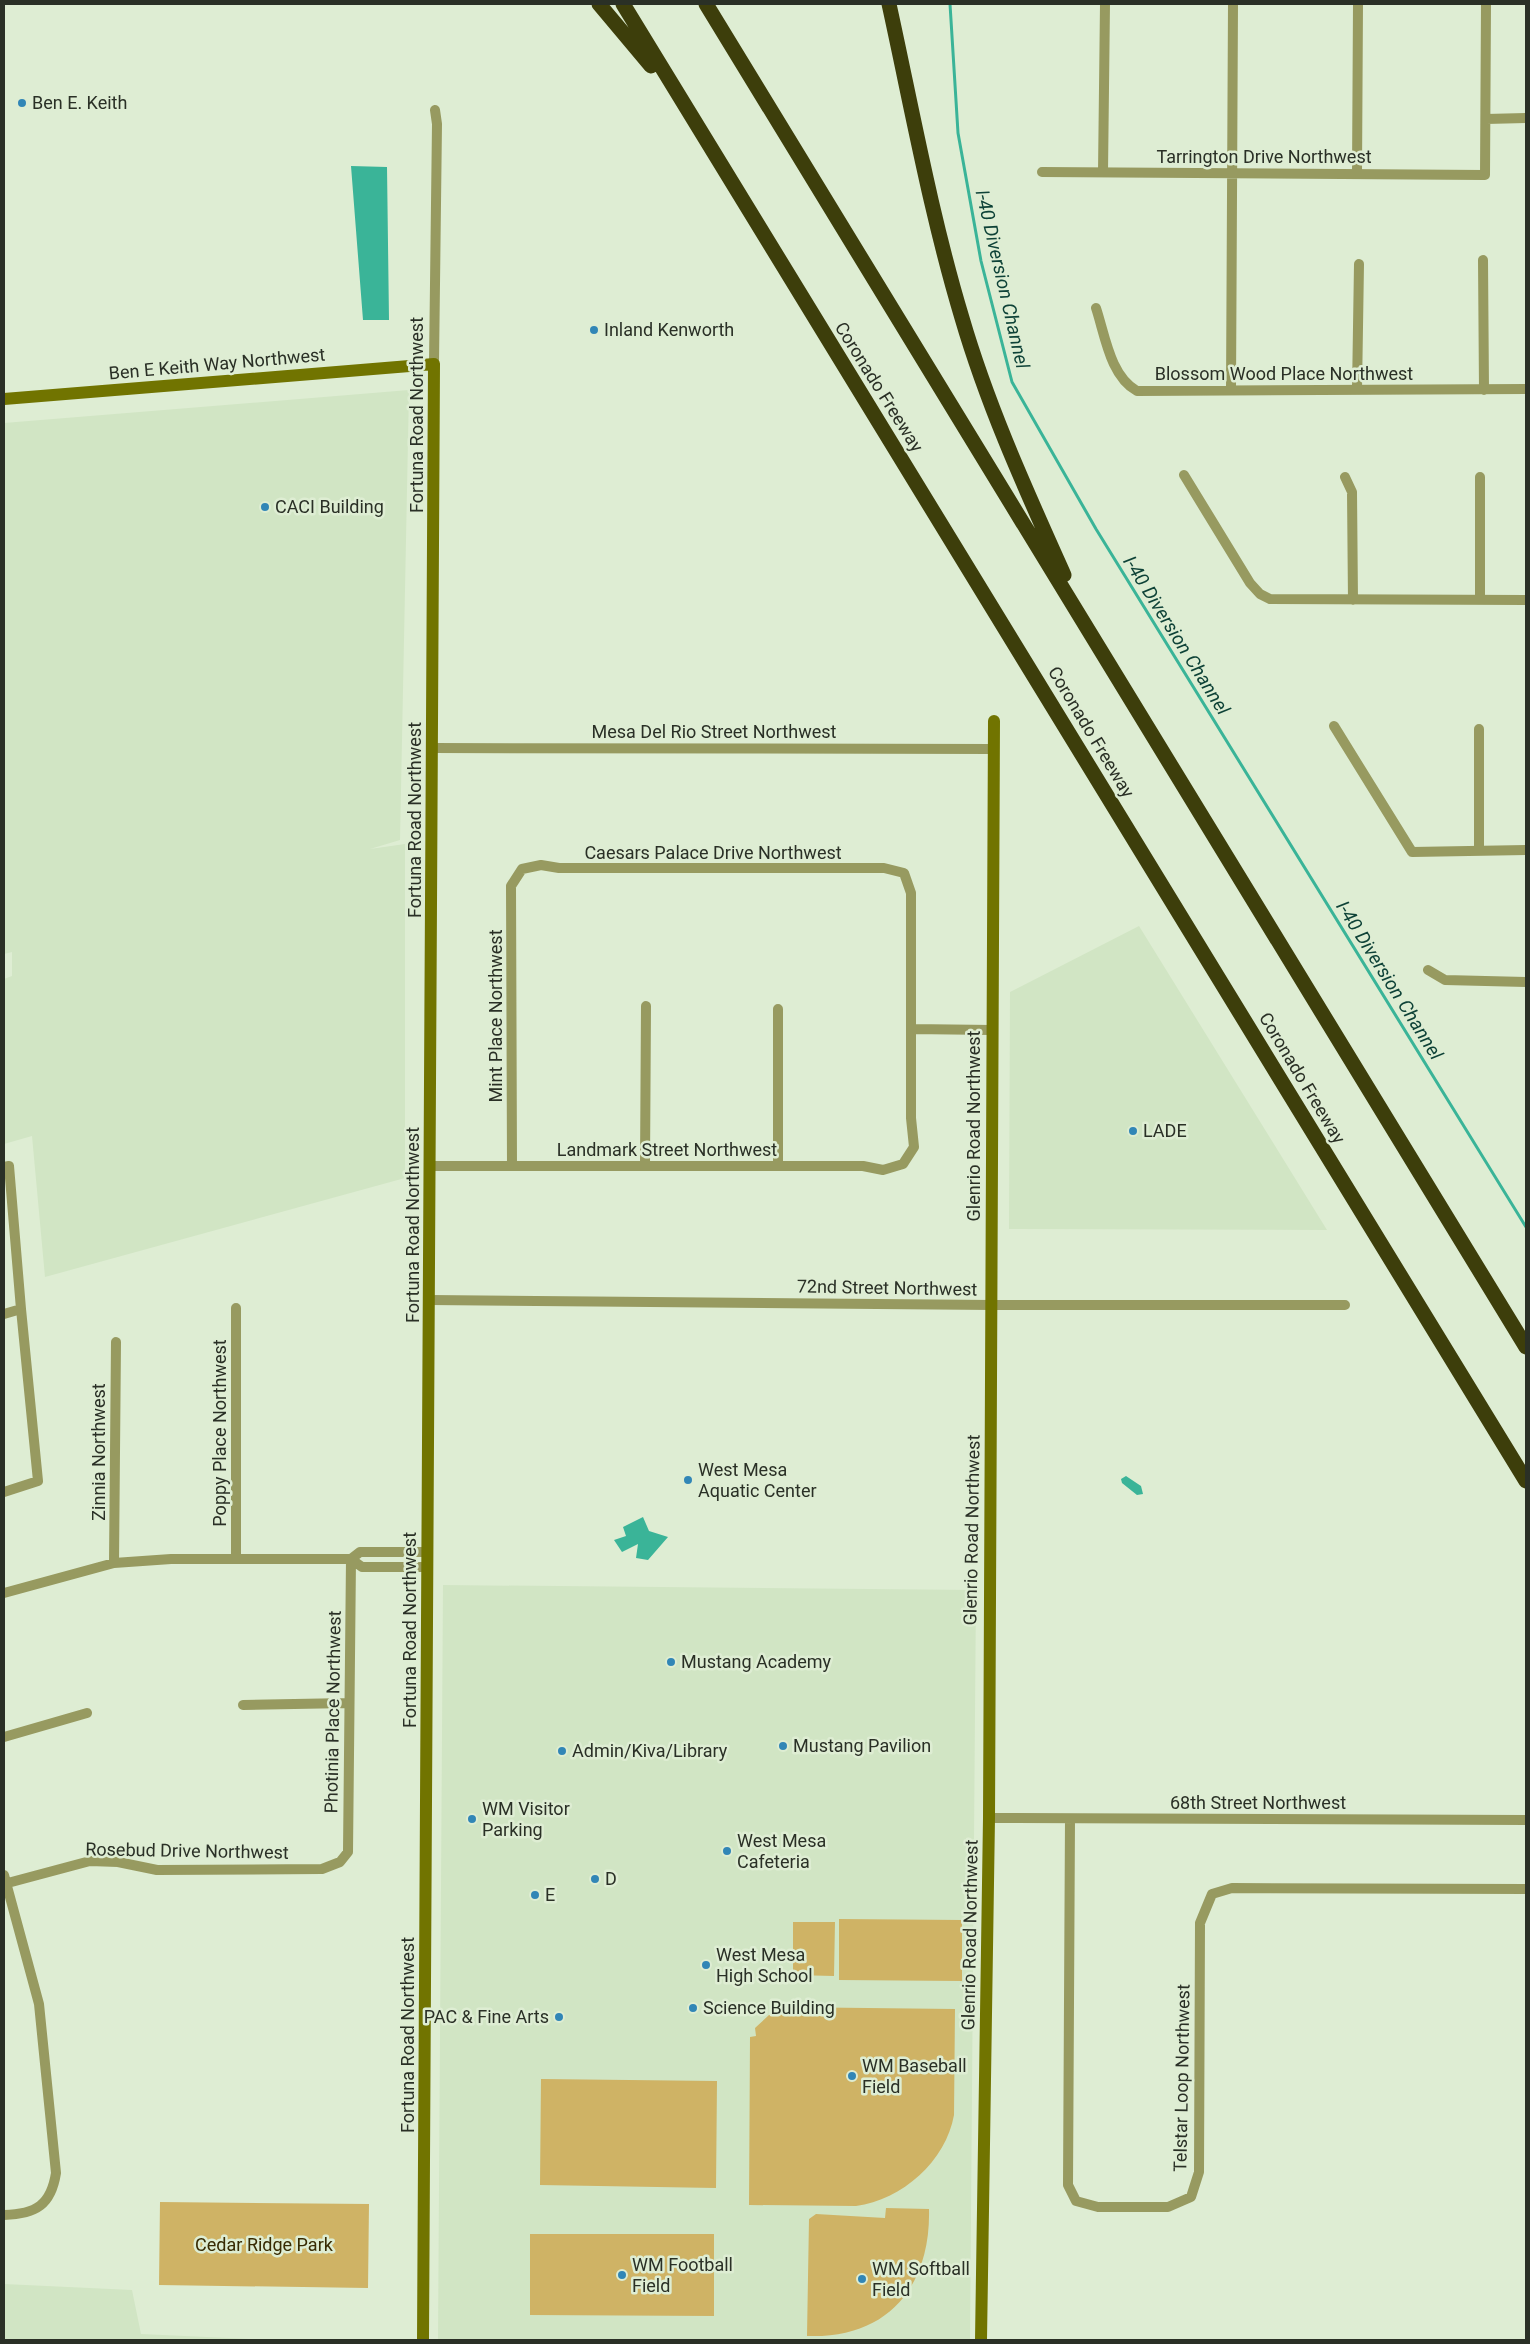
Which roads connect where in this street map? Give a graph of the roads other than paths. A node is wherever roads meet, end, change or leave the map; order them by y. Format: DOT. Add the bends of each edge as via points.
graph roads {
  1 [pos="599,4"];
  2 [pos="623,4"];
  3 [pos="706,4"];
  4 [pos="889,4"];
  5 [pos="1105,4"];
  6 [pos="1233,4"];
  7 [pos="1358,4"];
  8 [pos="1486,4"];
  9 [pos="682,103"];
  10 [pos="435,110"];
  11 [pos="1486,118"];
  12 [pos="1526,118"];
  13 [pos="1042,172"];
  14 [pos="1104,172"];
  15 [pos="1232,172"];
  16 [pos="1357,173"];
  17 [pos="1483,260"];
  18 [pos="1358,264"];
  19 [pos="1096,308"];
  20 [pos="434,364"];
  21 [pos="1231,390"];
  22 [pos="1357,390"];
  23 [pos="1484,390"];
  24 [pos="1526,390"];
  25 [pos="4,400"];
  26 [pos="1184,476"];
  27 [pos="1345,477"];
  28 [pos="1480,477"];
  29 [pos="1353,600"];
  30 [pos="1480,600"];
  31 [pos="1526,600"];
  32 [pos="1089,631"];
  33 [pos="994,721"];
  34 [pos="1334,726"];
  35 [pos="1479,729"];
  36 [pos="433,748"];
  37 [pos="994,749"];
  38 [pos="1526,850"];
  39 [pos="1479,851"];
  40 [pos="522,868"];
  41 [pos="1428,970"];
  42 [pos="1526,982"];
  43 [pos="646,1006"];
  44 [pos="778,1009"];
  45 [pos="911,1029"];
  46 [pos="992,1030"];
  47 [pos="430,1166"];
  48 [pos="512,1166"];
  49 [pos="645,1166"];
  50 [pos="778,1166"];
  51 [pos="4,1167"];
  52 [pos="430,1300"];
  53 [pos="992,1305"];
  54 [pos="1345,1305"];
  55 [pos="236,1308"];
  56 [pos="21,1310"];
  57 [pos="4,1314"];
  58 [pos="116,1342"];
  59 [pos="1526,1347"];
  60 [pos="1526,1481"];
  61 [pos="4,1492"];
  62 [pos="428,1552"];
  63 [pos="236,1559"];
  64 [pos="351,1559"];
  65 [pos="114,1563"];
  66 [pos="428,1567"];
  67 [pos="4,1593"];
  68 [pos="348,1704"];
  69 [pos="243,1705"];
  70 [pos="87,1713"];
  71 [pos="4,1737"];
  72 [pos="989,1818"];
  73 [pos="1070,1819"];
  74 [pos="1526,1820"];
  75 [pos="340,1862"];
  76 [pos="4,1881"];
  77 [pos="1526,1889"];
  78 [pos="4,2215"];
  79 [pos="423,2340"];
  80 [pos="981,2340"];
  1 -- 9 [label="highway"];
  2 -- 9 [label="highway, Coronado Freeway"];
  3 -- 32 [label="highway"];
  4 -- 32 [label="highway" via="933,208 962,319 1003,438"];
  5 -- 14 [label="street"];
  6 -- 15 [label="street"];
  7 -- 16 [label="street"];
  8 -- 11 [label="street"];
  9 -- 60 [label="highway, Coronado Freeway"];
  10 -- 20 [label="street, Fortuna Road Northwest"];
  11 -- 12 [label="street"];
  11 -- 16 [label="street, Tarrington Drive Northwest" via="1485,175"];
  13 -- 14 [label="street, Tarrington Drive Northwest"];
  14 -- 15 [label="street, Tarrington Drive Northwest"];
  15 -- 16 [label="street, Tarrington Drive Northwest"];
  15 -- 21 [label="street"];
  17 -- 23 [label="street"];
  18 -- 22 [label="street"];
  19 -- 21 [label="street, Blossom Wood Place Northwest" via="1118,375 1127,385 1137,391"];
  20 -- 25 [label="street, Ben E Keith Way Northwest"];
  20 -- 36 [label="street, Fortuna Road Northwest"];
  21 -- 22 [label="street, Blossom Wood Place Northwest"];
  22 -- 23 [label="street, Blossom Wood Place Northwest"];
  23 -- 24 [label="street, Blossom Wood Place Northwest"];
  26 -- 29 [label="street" via="1260,594 1270,599"];
  27 -- 29 [label="street" via="1352,492"];
  28 -- 30 [label="street"];
  29 -- 30 [label="street"];
  30 -- 31 [label="street"];
  32 -- 59 [label="highway"];
  33 -- 37 [label="street, Glenrio Road Northwest"];
  34 -- 39 [label="street" via="1412,852"];
  35 -- 39 [label="street"];
  36 -- 37 [label="street, Mesa Del Rio Street Northwest"];
  36 -- 47 [label="street, Fortuna Road Northwest"];
  37 -- 46 [label="street, Glenrio Road Northwest"];
  38 -- 39 [label="street"];
  40 -- 45 [label="street, Caesars Palace Drive Northwest" via="541,865 559,868 884,868 904,873 911,893"];
  40 -- 48 [label="street, Mint Place Northwest" via="511,886"];
  41 -- 42 [label="street" via="1445,980"];
  43 -- 49 [label="street"];
  44 -- 50 [label="street"];
  45 -- 46 [label="street"];
  45 -- 50 [label="street, Landmark Street Northwest" via="914,1147 903,1164 884,1170 863,1166"];
  46 -- 53 [label="street, Glenrio Road Northwest"];
  47 -- 48 [label="street, Landmark Street Northwest"];
  47 -- 52 [label="street, Fortuna Road Northwest"];
  48 -- 49 [label="street, Landmark Street Northwest"];
  49 -- 50 [label="street, Landmark Street Northwest"];
  51 -- 56 [label="street" via="9,1166"];
  52 -- 53 [label="street, 72nd Street Northwest"];
  52 -- 62 [label="street, Fortuna Road Northwest"];
  53 -- 54 [label="street, 72nd Street Northwest"];
  53 -- 72 [label="street, Glenrio Road Northwest"];
  55 -- 63 [label="street, Poppy Place Northwest"];
  56 -- 57 [label="street"];
  56 -- 61 [label="street" via="38,1481"];
  58 -- 65 [label="street, Zinnia Northwest"];
  62 -- 64 [label="street" via="360,1552"];
  62 -- 66 [label="street, Fortuna Road Northwest"];
  63 -- 64 [label="street"];
  63 -- 65 [label="street"];
  64 -- 66 [label="street" via="362,1567"];
  64 -- 68 [label="street, Photinia Place Northwest"];
  65 -- 67 [label="street"];
  66 -- 79 [label="street, Fortuna Road Northwest"];
  68 -- 69 [label="street"];
  68 -- 75 [label="street, Photinia Place Northwest" via="348,1852"];
  70 -- 71 [label="street"];
  72 -- 73 [label="street, 68th Street Northwest"];
  72 -- 80 [label="street, Glenrio Road Northwest"];
  73 -- 74 [label="street, 68th Street Northwest"];
  73 -- 77 [label="street, Telstar Loop Northwest" via="1068,2185 1076,2201 1098,2207 1168,2207 1191,2197 1199,2172 1200,1923 1212,1894 1232,1888"];
  75 -- 76 [label="street, Rosebud Drive Northwest" via="322,1869 157,1870 118,1862 90,1861"];
  76 -- 78 [label="street" via="39,2004 56,2173 53,2190 46,2201 32,2211"];
}
